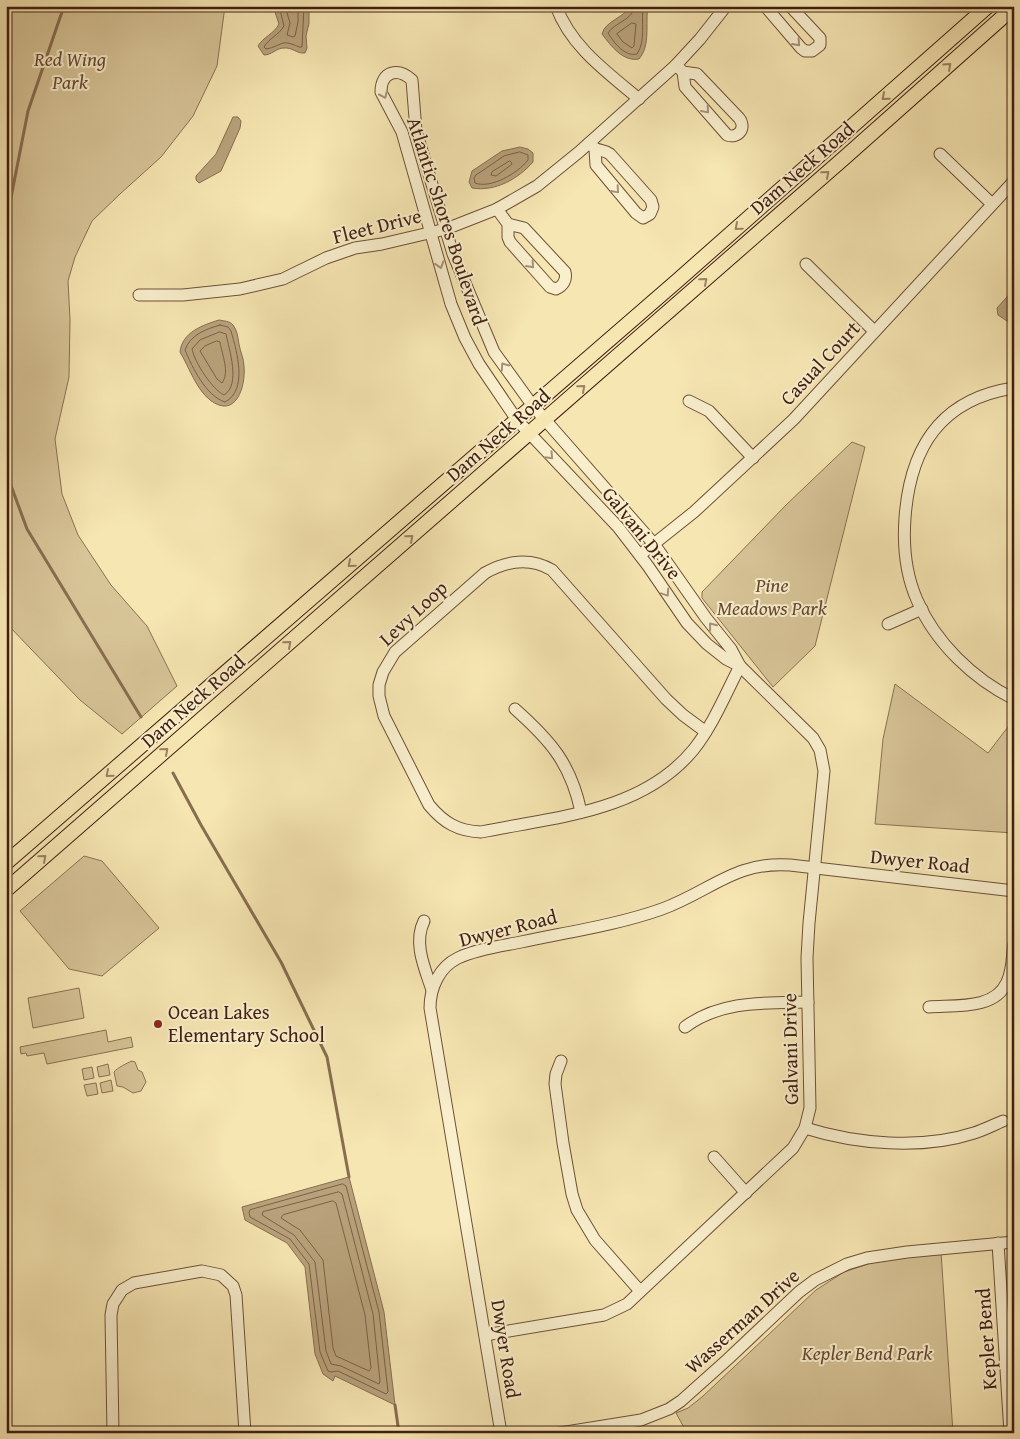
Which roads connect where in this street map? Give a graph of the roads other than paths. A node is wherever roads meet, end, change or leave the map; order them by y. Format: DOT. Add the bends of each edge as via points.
graph roads {
  1 [pos="556,6"];
  2 [pos="726,6"];
  3 [pos="764,6"];
  4 [pos="790,6"];
  5 [pos="988,6"];
  6 [pos="1014,7"];
  7 [pos="679,69"];
  8 [pos="639,99"];
  9 [pos="592,147"];
  10 [pos="940,154"];
  11 [pos="1014,181"];
  12 [pos="992,204"];
  13 [pos="497,208"];
  14 [pos="508,224"];
  15 [pos="446,229"];
  16 [pos="430,233"];
  17 [pos="806,264"];
  18 [pos="140,295"];
  19 [pos="874,331"];
  20 [pos="1014,388"];
  21 [pos="689,401"];
  22 [pos="533,406"];
  23 [pos="517,420"];
  24 [pos="545,420"];
  25 [pos="529,434"];
  26 [pos="753,458"];
  27 [pos="654,544"];
  28 [pos="640,555"];
  29 [pos="922,609"];
  30 [pos="888,624"];
  31 [pos="740,666"];
  32 [pos="1014,699"];
  33 [pos="515,709"];
  34 [pos="706,732"];
  35 [pos="581,812"];
  36 [pos="6,863"];
  37 [pos="814,868"];
  38 [pos="6,890"];
  39 [pos="1014,891"];
  40 [pos="424,921"];
  41 [pos="1014,943"];
  42 [pos="432,990"];
  43 [pos="808,1002"];
  44 [pos="929,1007"];
  45 [pos="685,1027"];
  46 [pos="561,1061"];
  47 [pos="1003,1121"];
  48 [pos="805,1128"];
  49 [pos="714,1157"];
  50 [pos="746,1193"];
  51 [pos="1014,1242"];
  52 [pos="998,1243"];
  53 [pos="640,1291"];
  54 [pos="485,1335"];
  55 [pos="113,1433"];
  56 [pos="245,1433"];
  57 [pos="501,1433"];
  58 [pos="560,1433"];
  59 [pos="1010,1433"];
  1 -- 8 [label="street" via="581,48"];
  2 -- 7 [label="street, Fleet Drive"];
  3 -- 4 [label="street, one-way" via="801,48 812,51 820,45 820,38"];
  5 -- 22 [label="main road, Dam Neck Road, one-way"];
  24 -- 6 [label="main road, Dam Neck Road, one-way"];
  7 -- 7 [label="street, one-way" via="685,87 727,134 733,136 740,132 743,124 739,118 697,74"];
  7 -- 8 [label="street, Fleet Drive"];
  8 -- 9 [label="street, Fleet Drive"];
  9 -- 9 [label="street, one-way" via="596,165 636,213 643,218 650,214 651,200 610,154"];
  9 -- 13 [label="street, Fleet Drive" via="536,186"];
  10 -- 12 [label="street"];
  11 -- 12 [label="street, Casual Court"];
  12 -- 19 [label="street, Casual Court"];
  13 -- 14 [label="street"];
  13 -- 15 [label="street, Fleet Drive"];
  14 -- 14 [label="street, one-way" via="508,237 514,247 550,287 562,286 565,272 524,228"];
  15 -- 16 [label="street, Fleet Drive"];
  15 -- 16 [label="street, Atlantic Shores Boulevard, one-way" via="415,128 412,80 406,74 391,73 384,78 381,92 402,132"];
  22 -- 15 [label="street, Atlantic Shores Boulevard, one-way" via="488,340"];
  16 -- 18 [label="street, Fleet Drive" via="355,248 283,279 240,289 182,295"];
  16 -- 23 [label="street, Atlantic Shores Boulevard, one-way" via="465,338"];
  17 -- 19 [label="street"];
  19 -- 26 [label="street, Casual Court" via="794,419"];
  20 -- 29 [label="street" via="984,394 956,409 933,432 915,462 907,496 905,546 912,586"];
  21 -- 26 [label="street" via="709,411"];
  22 -- 23 [label="main road, Dam Neck Road"];
  22 -- 24 [label="street, Galvani Drive"];
  23 -- 25 [label="street, Galvani Drive"];
  23 -- 36 [label="main road, Dam Neck Road, one-way"];
  24 -- 25 [label="main road, Dam Neck Road"];
  24 -- 27 [label="street, Galvani Drive"];
  25 -- 28 [label="street, Galvani Drive, one-way" via="618,527"];
  38 -- 25 [label="main road, Dam Neck Road, one-way"];
  26 -- 27 [label="street, Casual Court"];
  27 -- 28 [label="street, Casual Court"];
  31 -- 27 [label="street, Galvani Drive, one-way"];
  28 -- 31 [label="street, Galvani Drive, one-way" via="695,633 726,659"];
  29 -- 30 [label="street"];
  29 -- 32 [label="street" via="958,658 988,684"];
  31 -- 34 [label="street, Levy Loop"];
  31 -- 37 [label="street, Galvani Drive" via="809,733 820,750 824,771"];
  33 -- 35 [label="street" via="540,731 563,762"];
  34 -- 35 [label="street, Levy Loop" via="681,763 650,787 612,805"];
  34 -- 35 [label="street, Levy Loop" via="666,699 552,570 521,562 495,567 485,573 388,661 379,685 384,716 429,805 454,827 481,832"];
  37 -- 39 [label="street, Dwyer Road"];
  37 -- 42 [label="street, Dwyer Road" via="778,864 748,868 679,902 633,918 459,958 443,970"];
  37 -- 43 [label="street, Galvani Drive" via="807,958"];
  40 -- 42 [label="street" via="419,947"];
  41 -- 44 [label="street" via="1008,980 997,996 980,1003"];
  42 -- 54 [label="street, Dwyer Road" via="430,1008"];
  43 -- 45 [label="street" via="734,1006 703,1016"];
  43 -- 48 [label="street, Galvani Drive" via="810,1108"];
  46 -- 53 [label="street" via="555,1084 577,1210 595,1240"];
  47 -- 48 [label="street" via="949,1139 905,1143 840,1138"];
  48 -- 50 [label="street, Galvani Drive" via="793,1148"];
  49 -- 50 [label="street"];
  50 -- 53 [label="street, Galvani Drive"];
  51 -- 52 [label="street, Wasserman Drive"];
  52 -- 58 [label="street, Wasserman Drive" via="867,1258 840,1267 799,1292 669,1409 641,1420"];
  52 -- 59 [label="street, Kepler Bend"];
  53 -- 54 [label="street, Galvani Drive" via="627,1304 604,1315"];
  54 -- 57 [label="street, Dwyer Road"];
  55 -- 56 [label="street" via="111,1315 117,1296 134,1283 202,1271 220,1275 233,1286 236,1295"];
}
